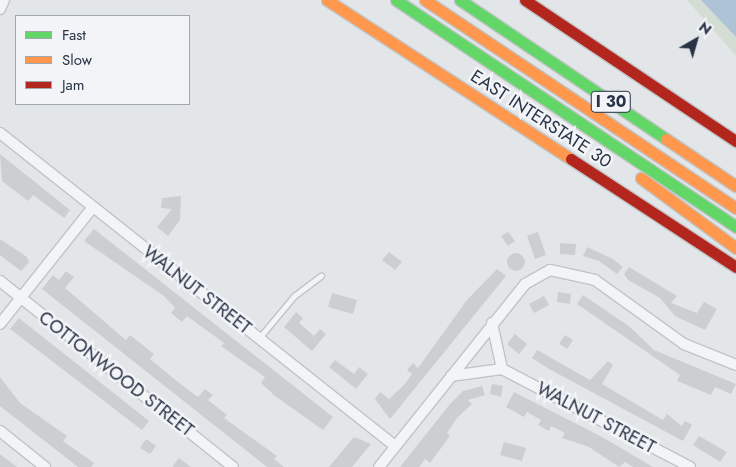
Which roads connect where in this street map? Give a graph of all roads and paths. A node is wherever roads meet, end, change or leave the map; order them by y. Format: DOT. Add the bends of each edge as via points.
graph roads {
  1 [pos="4,0"];
  2 [pos="327,0"];
  3 [pos="396,0"];
  4 [pos="425,0"];
  5 [pos="460,0"];
  6 [pos="474,0"];
  7 [pos="525,0"];
  8 [pos="0,10"];
  9 [pos="486,17"];
  10 [pos="540,96"];
  11 [pos="0,133"];
  12 [pos="736,141"];
  13 [pos="736,186"];
  14 [pos="93,207"];
  15 [pos="736,208"];
  16 [pos="736,227"];
  17 [pos="736,248"];
  18 [pos="736,268"];
  19 [pos="321,276"];
  20 [pos="0,281"];
  21 [pos="20,298"];
  22 [pos="492,323"];
  23 [pos="0,324"];
  24 [pos="259,338"];
  25 [pos="736,364"];
  26 [pos="502,369"];
  27 [pos="450,376"];
  28 [pos="0,431"];
  29 [pos="395,446"];
  30 [pos="45,467"];
  31 [pos="233,467"];
  32 [pos="379,467"];
  33 [pos="690,467"];
  1 -- 8 [label="street"];
  2 -- 18 [label="main road, EAST INTERSTATE 30"];
  3 -- 10 [label="main road, I 30"];
  4 -- 15 [label="main road"];
  5 -- 9 [label="main road, I 30"];
  6 -- 9 [label="main road"];
  7 -- 12 [label="main road"];
  9 -- 13 [label="main road, I 30"];
  10 -- 16 [label="main road, I 30"];
  10 -- 17 [label="main road" via="568,129"];
  11 -- 14 [label="street, WALNUT STREET"];
  14 -- 21 [label="street"];
  14 -- 24 [label="street, WALNUT STREET"];
  19 -- 24 [label="lane" via="294,296"];
  20 -- 21 [label="street, COTTONWOOD STREET"];
  21 -- 23 [label="street"];
  21 -- 31 [label="street, COTTONWOOD STREET"];
  22 -- 25 [label="street" via="525,284 538,275 562,269 595,280 684,344"];
  22 -- 26 [label="street"];
  22 -- 27 [label="street"];
  24 -- 29 [label="street, WALNUT STREET"];
  26 -- 27 [label="street"];
  26 -- 33 [label="street, WALNUT STREET"];
  27 -- 29 [label="street"];
  28 -- 30 [label="street"];
  29 -- 32 [label="street"];
}
